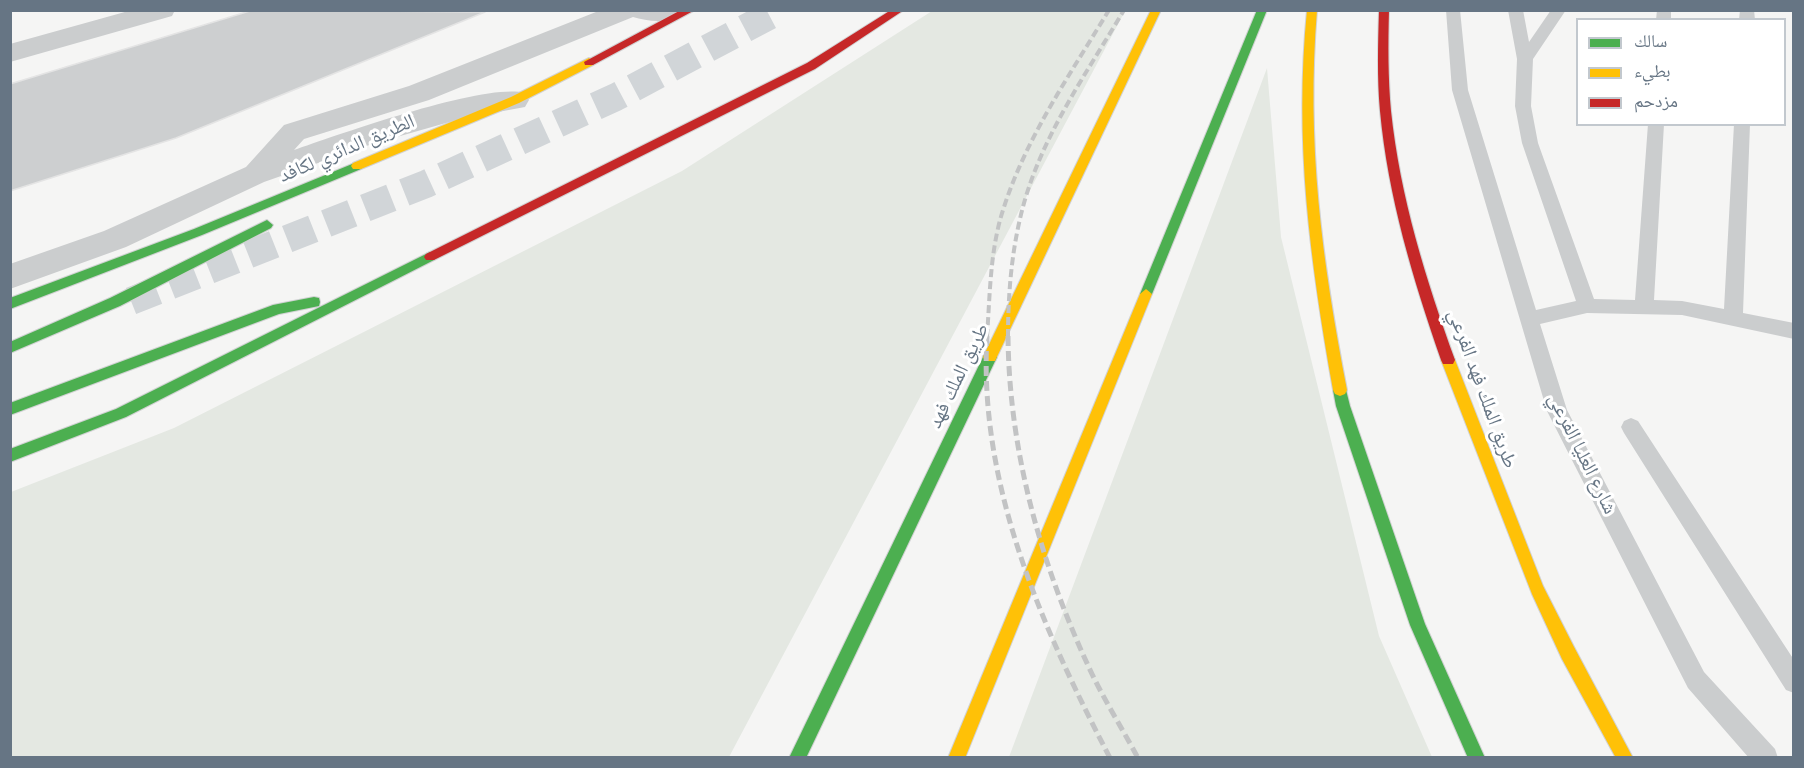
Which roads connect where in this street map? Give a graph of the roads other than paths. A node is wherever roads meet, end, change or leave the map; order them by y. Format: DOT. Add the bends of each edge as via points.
graph roads {
  1 [pos="163,10"];
  2 [pos="626,10"];
  3 [pos="639,10"];
  4 [pos="670,10"];
  5 [pos="690,10"];
  6 [pos="899,10"];
  7 [pos="1156,10"];
  8 [pos="1262,10"];
  9 [pos="1312,10"];
  10 [pos="1384,10"];
  11 [pos="1453,10"];
  12 [pos="1515,10"];
  13 [pos="1559,10"];
  14 [pos="10,54"];
  15 [pos="1525,59"];
  16 [pos="515,100"];
  17 [pos="1656,126"];
  18 [pos="1742,126"];
  19 [pos="254,175"];
  20 [pos="336,190"];
  21 [pos="284,217"];
  22 [pos="10,277"];
  23 [pos="357,294"];
  24 [pos="10,304"];
  25 [pos="1587,306"];
  26 [pos="1644,307"];
  27 [pos="1733,317"];
  28 [pos="1528,319"];
  29 [pos="1794,331"];
  30 [pos="10,348"];
  31 [pos="10,409"];
  32 [pos="1631,427"];
  33 [pos="10,456"];
  34 [pos="1794,682"];
  35 [pos="797,758"];
  36 [pos="956,758"];
  37 [pos="1477,758"];
  38 [pos="1625,758"];
  39 [pos="1766,758"];
  1 -- 14 [label="street"];
  2 -- 19 [label="street" via="419,93 294,132"];
  3 -- 4 [label="street"];
  5 -- 16 [label="main road, الطريق الدائري لكافد"];
  6 -- 23 [label="main road" via="811,66"];
  7 -- 35 [label="main road, طريق الملك فهد"];
  8 -- 36 [label="main road"];
  9 -- 37 [label="main road" via="1307,50 1306,154 1320,283 1343,406 1418,625"];
  10 -- 38 [label="main road, طريق الملك فهد الفرعي" via="1388,125 1404,214 1450,367 1537,589"];
  11 -- 28 [label="lane, شارع العليا الفرعي" via="1460,90"];
  12 -- 15 [label="lane"];
  13 -- 15 [label="lane"];
  15 -- 25 [label="lane" via="1523,106 1530,143"];
  16 -- 19 [label="street" via="460,109 385,130"];
  16 -- 20 [label="main road"];
  16 -- 24 [label="main road, الطريق الدائري لكافد" via="198,232"];
  17 -- 26 [label="lane"];
  18 -- 27 [label="lane"];
  19 -- 22 [label="street" via="115,239"];
  21 -- 30 [label="main road" via="115,302"];
  23 -- 31 [label="main road" via="278,309"];
  23 -- 33 [label="main road" via="121,413"];
  25 -- 26 [label="lane"];
  25 -- 28 [label="lane"];
  26 -- 27 [label="lane" via="1682,308"];
  27 -- 29 [label="lane"];
  28 -- 39 [label="lane, شارع العليا الفرعي" via="1557,411 1696,680"];
  32 -- 34 [label="lane"];
}
